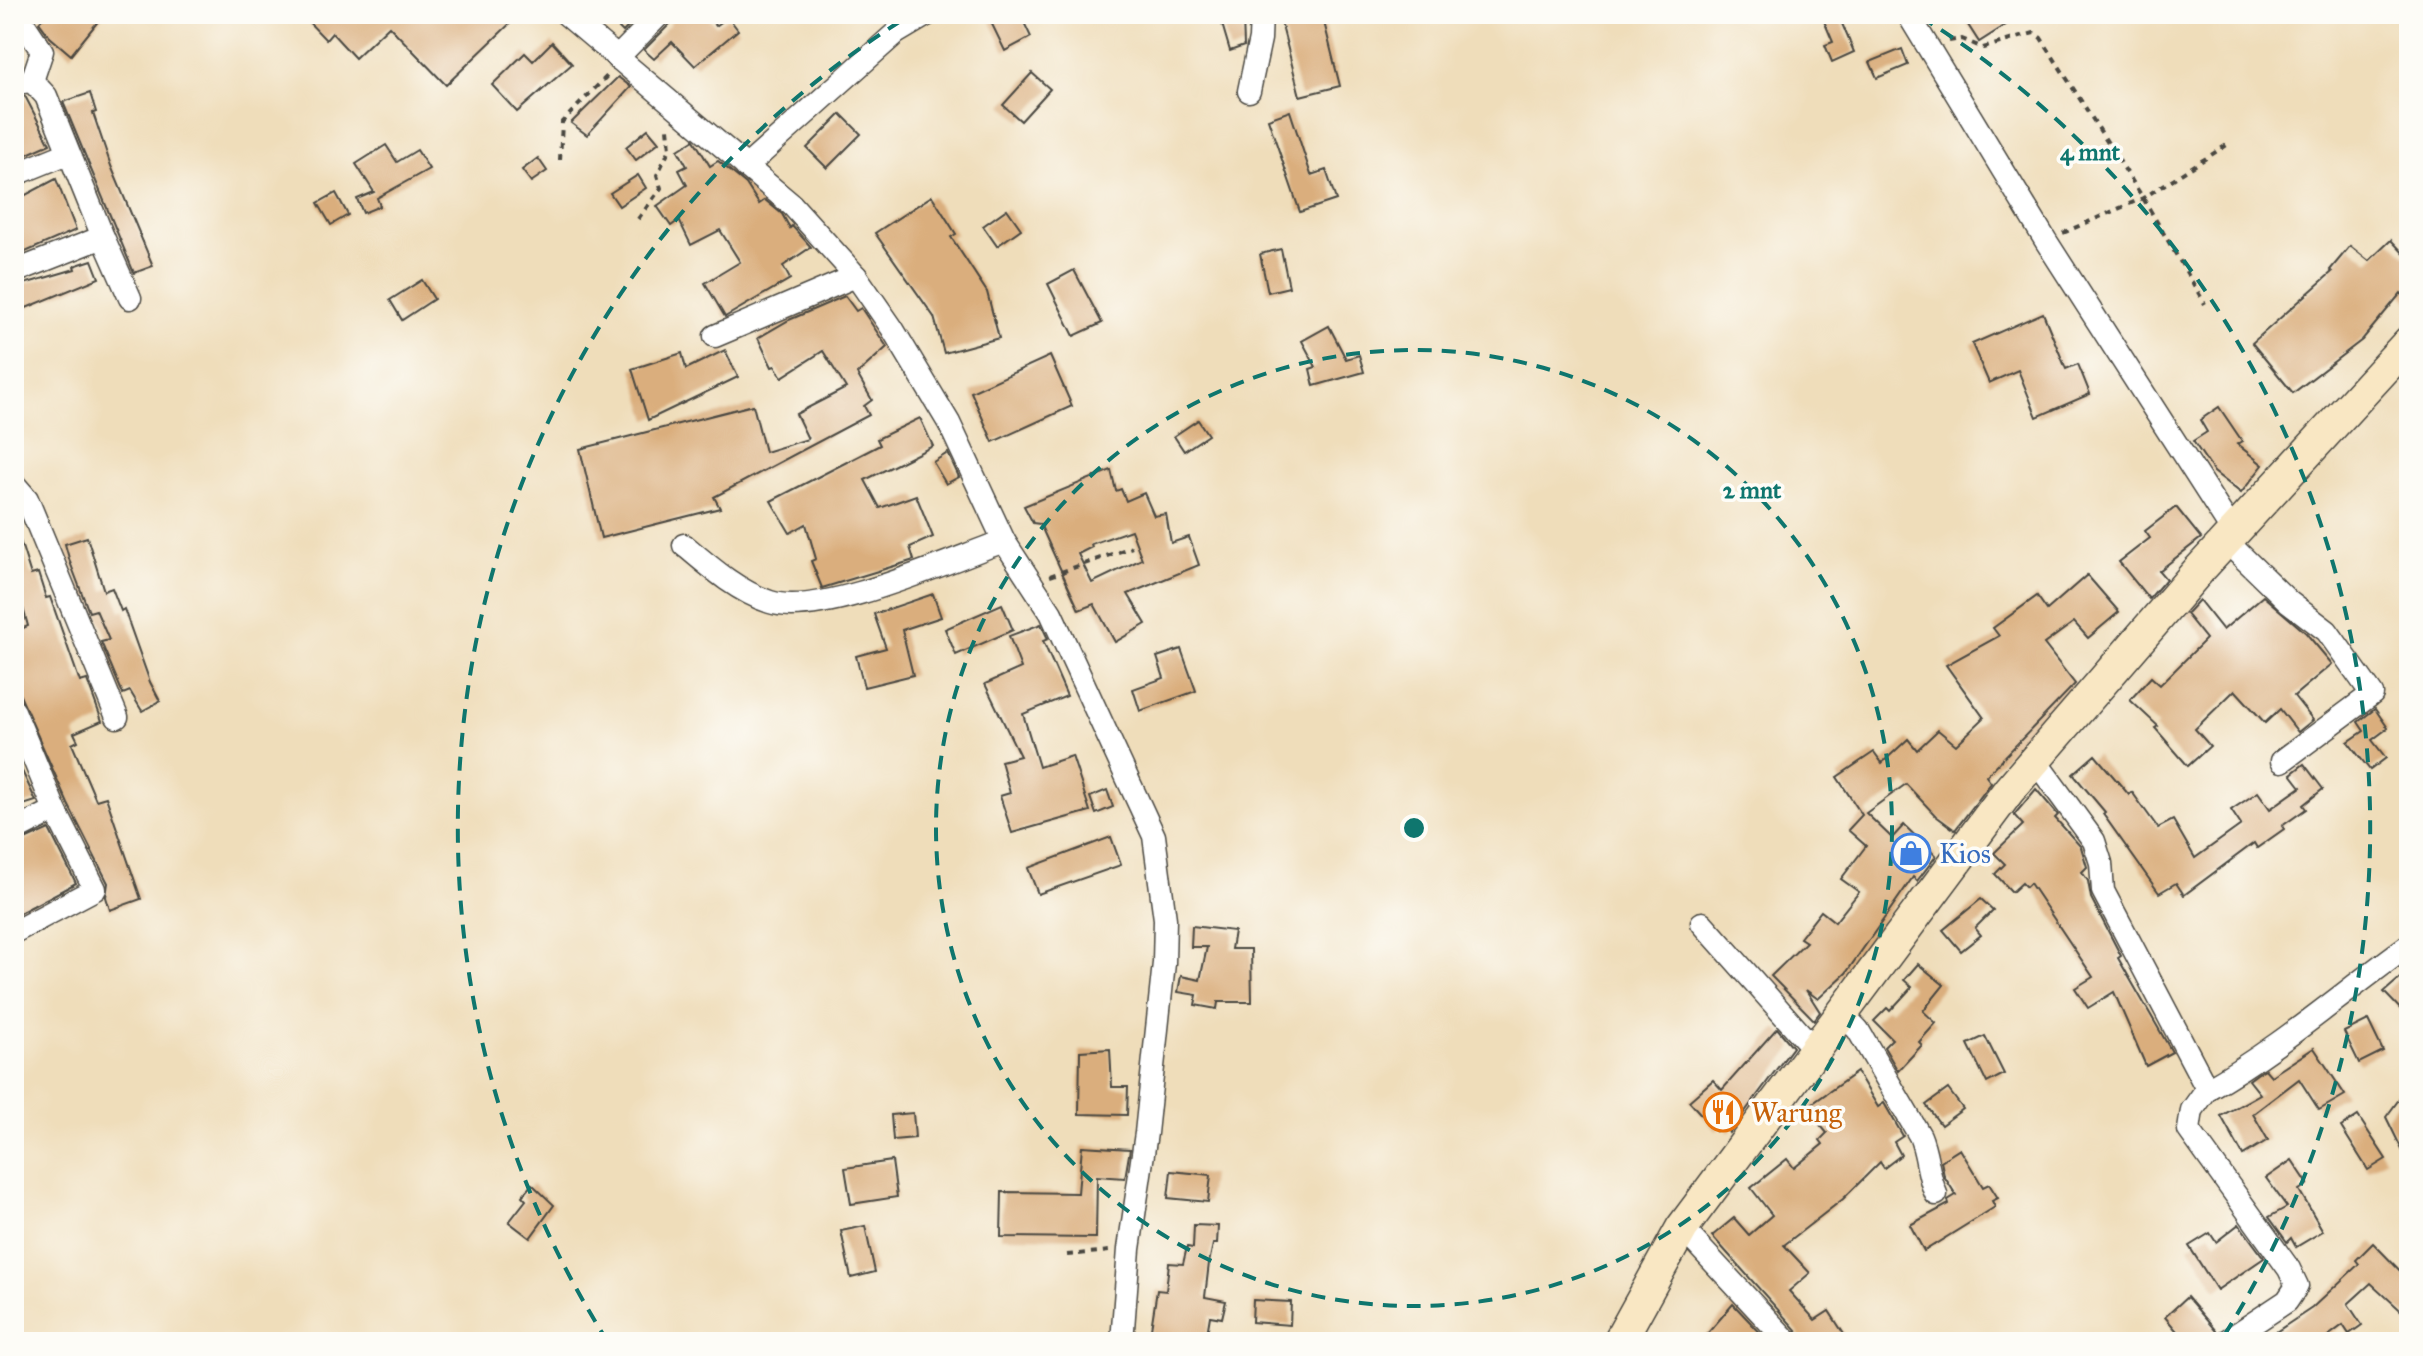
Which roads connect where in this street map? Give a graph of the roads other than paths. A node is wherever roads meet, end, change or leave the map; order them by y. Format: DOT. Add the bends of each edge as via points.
graph roads {
  1 [pos="566,14"];
  2 [pos="660,14"];
  3 [pos="928,14"];
  4 [pos="1261,14"];
  5 [pos="1908,14"];
  6 [pos="20,15"];
  7 [pos="618,59"];
  8 [pos="23,82"];
  9 [pos="1249,91"];
  10 [pos="68,153"];
  11 [pos="746,167"];
  12 [pos="14,175"];
  13 [pos="103,237"];
  14 [pos="14,272"];
  15 [pos="856,276"];
  16 [pos="130,298"];
  17 [pos="715,336"];
  18 [pos="2409,342"];
  19 [pos="14,484"];
  20 [pos="1004,541"];
  21 [pos="2233,544"];
  22 [pos="684,545"];
  23 [pos="14,712"];
  24 [pos="117,717"];
  25 [pos="2034,759"];
  26 [pos="2282,761"];
  27 [pos="55,810"];
  28 [pos="14,831"];
  29 [pos="1702,923"];
  30 [pos="14,932"];
  31 [pos="2409,945"];
  32 [pos="1849,1021"];
  33 [pos="1814,1049"];
  34 [pos="2207,1089"];
  35 [pos="1936,1194"];
  36 [pos="1692,1239"];
  37 [pos="1122,1342"];
  38 [pos="1619,1342"];
  39 [pos="1788,1342"];
  40 [pos="2225,1342"];
  1 -- 7 [label="street"];
  2 -- 7 [label="street"];
  3 -- 11 [label="street" via="896,33"];
  4 -- 9 [label="street"];
  5 -- 21 [label="street"];
  6 -- 8 [label="street" via="42,51"];
  7 -- 11 [label="street"];
  8 -- 10 [label="street" via="46,96"];
  10 -- 12 [label="street"];
  10 -- 13 [label="street"];
  11 -- 15 [label="street" via="792,205"];
  13 -- 14 [label="street"];
  13 -- 16 [label="street"];
  15 -- 17 [label="street"];
  15 -- 20 [label="street" via="949,423"];
  18 -- 21 [label="street"];
  19 -- 24 [label="street" via="27,499"];
  20 -- 22 [label="street" via="868,590 818,602 774,603 718,573"];
  20 -- 37 [label="street" via="1051,613 1154,836 1161,880 1164,963"];
  21 -- 25 [label="street"];
  21 -- 26 [label="street" via="2289,602 2327,631 2372,694"];
  23 -- 27 [label="street"];
  25 -- 32 [label="street"];
  25 -- 34 [label="street" via="2094,841 2103,891"];
  27 -- 28 [label="street"];
  27 -- 30 [label="street" via="95,889"];
  29 -- 33 [label="street"];
  31 -- 34 [label="street" via="2272,1052"];
  32 -- 33 [label="street"];
  32 -- 35 [label="street" via="1920,1136"];
  33 -- 36 [label="street"];
  34 -- 40 [label="street" via="2192,1110 2189,1130 2297,1286 2287,1301"];
  36 -- 38 [label="street"];
  36 -- 39 [label="street"];
}
